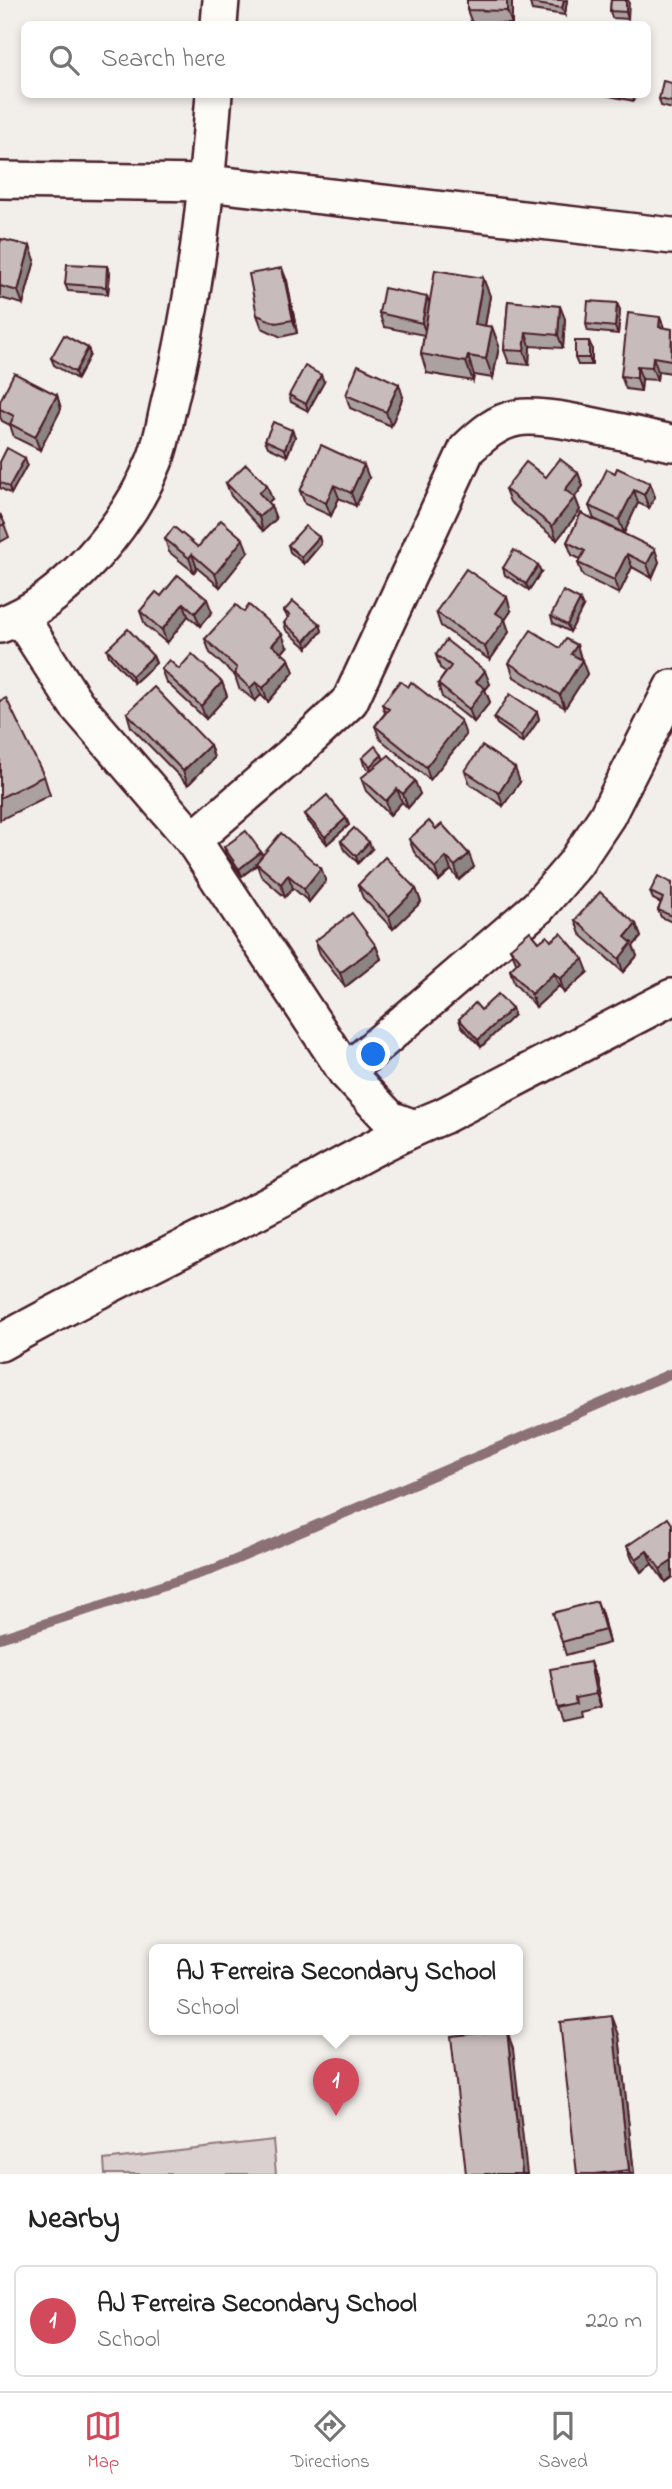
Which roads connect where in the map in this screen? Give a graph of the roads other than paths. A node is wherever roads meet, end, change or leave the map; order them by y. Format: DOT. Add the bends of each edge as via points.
graph roads {
  1 [pos="221,0"];
  2 [pos="219,21"];
  3 [pos="214,98"];
  4 [pos="0,180"];
  5 [pos="207,183"];
  6 [pos="672,236"];
  7 [pos="672,443"];
  8 [pos="10,621"];
  9 [pos="672,688"];
  10 [pos="193,840"];
  11 [pos="672,997"];
  12 [pos="346,1072"];
  13 [pos="412,1126"];
  14 [pos="0,1343"];
  1 -- 2 [label="street"];
  3 -- 5 [label="street"];
  4 -- 5 [label="street"];
  5 -- 6 [label="street"];
  5 -- 8 [label="street" via="179,363 154,462 120,524 95,554"];
  7 -- 10 [label="street" via="564,421 518,417 487,430 467,449 350,701"];
  8 -- 10 [label="street"];
  9 -- 12 [label="street" via="607,816 575,864 538,907"];
  10 -- 12 [label="street"];
  11 -- 13 [label="street" via="443,1116"];
  12 -- 13 [label="street" via="390,1119"];
  13 -- 14 [label="street"];
}
